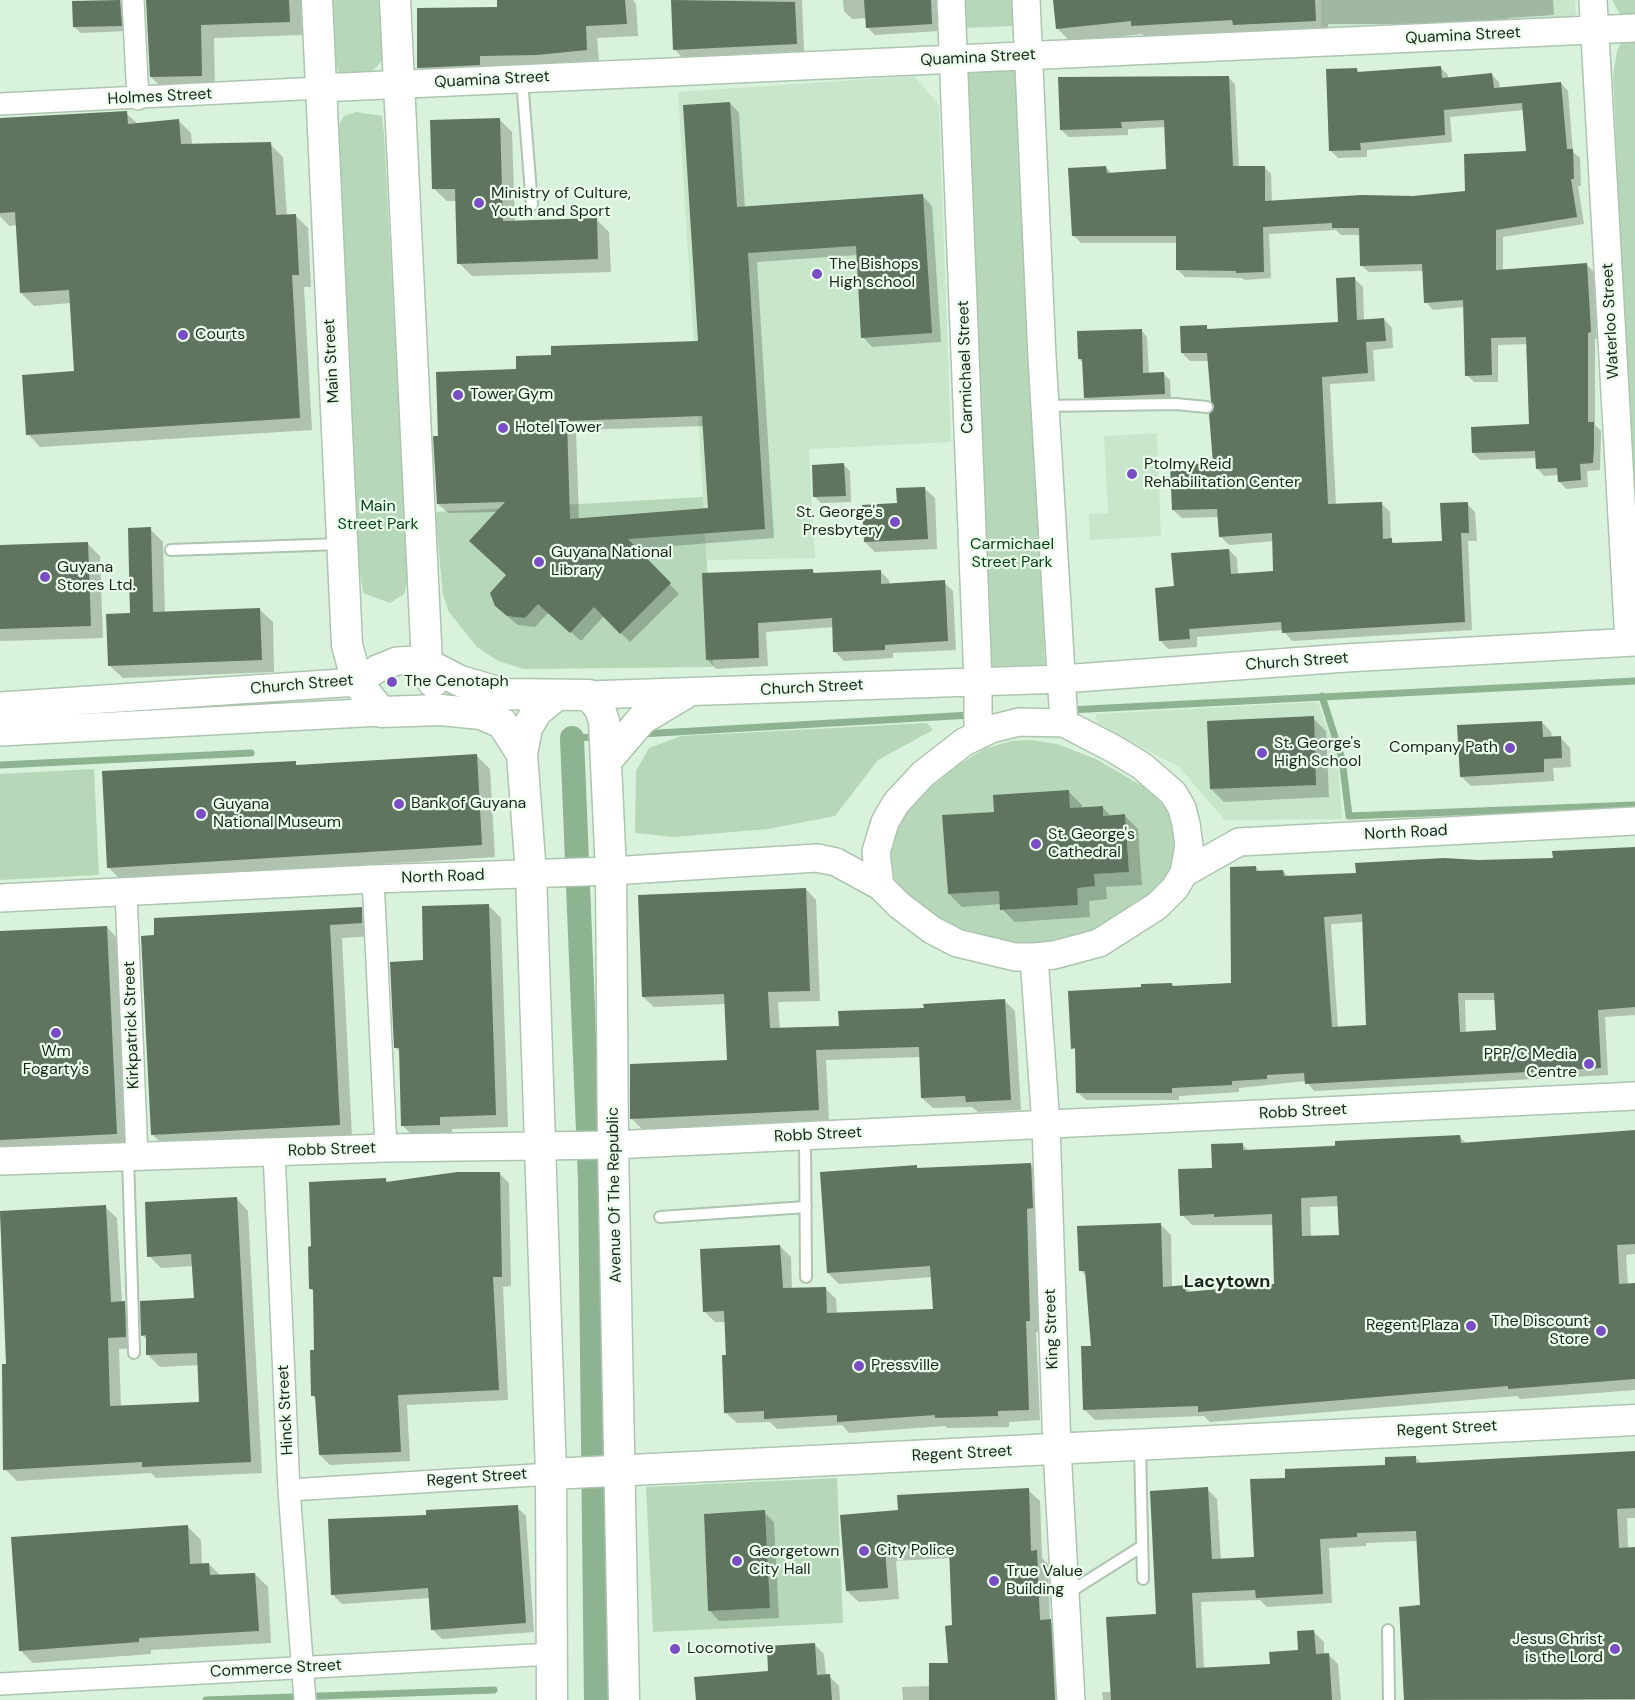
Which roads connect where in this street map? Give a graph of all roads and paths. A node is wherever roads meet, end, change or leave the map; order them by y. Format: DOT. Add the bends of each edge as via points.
graph roads {
  1 [pos="133,0"];
  2 [pos="316,0"];
  3 [pos="395,0"];
  4 [pos="951,0"];
  5 [pos="1026,0"];
  6 [pos="1593,0"];
  7 [pos="1635,28"];
  8 [pos="1594,30"];
  9 [pos="1029,56"];
  10 [pos="953,59"];
  11 [pos="522,79"];
  12 [pos="398,84"];
  13 [pos="320,88"];
  14 [pos="138,99"];
  15 [pos="0,104"];
  16 [pos="532,205"];
  17 [pos="1045,406"];
  18 [pos="1207,407"];
  19 [pos="340,544"];
  20 [pos="171,550"];
  21 [pos="1632,642"];
  22 [pos="427,664"];
  23 [pos="978,681"];
  24 [pos="357,682"];
  25 [pos="684,694"];
  26 [pos="557,695"];
  27 [pos="589,696"];
  28 [pos="1063,705"];
  29 [pos="0,706"];
  30 [pos="441,710"];
  31 [pos="381,712"];
  32 [pos="978,722"];
  33 [pos="0,732"];
  34 [pos="515,742"];
  35 [pos="607,760"];
  36 [pos="1635,821"];
  37 [pos="604,871"];
  38 [pos="1184,873"];
  39 [pos="536,874"];
  40 [pos="373,879"];
  41 [pos="880,886"];
  42 [pos="126,893"];
  43 [pos="0,898"];
  44 [pos="1034,957"];
  45 [pos="1635,1096"];
  46 [pos="1046,1125"];
  47 [pos="805,1136"];
  48 [pos="604,1145"];
  49 [pos="551,1147"];
  50 [pos="386,1148"];
  51 [pos="274,1152"];
  52 [pos="132,1157"];
  53 [pos="0,1161"];
  54 [pos="806,1207"];
  55 [pos="660,1217"];
  56 [pos="806,1277"];
  57 [pos="134,1353"];
  58 [pos="1635,1420"];
  59 [pos="1140,1445"];
  60 [pos="1057,1449"];
  61 [pos="613,1472"];
  62 [pos="559,1473"];
  63 [pos="289,1490"];
  64 [pos="1141,1547"];
  65 [pos="1143,1579"];
  66 [pos="1065,1594"];
  67 [pos="1389,1630"];
  68 [pos="552,1654"];
  69 [pos="302,1667"];
  70 [pos="0,1684"];
  71 [pos="305,1700"];
  72 [pos="552,1700"];
  73 [pos="624,1700"];
  74 [pos="1071,1700"];
  75 [pos="1389,1700"];
  1 -- 14 [label="street"];
  2 -- 13 [label="main road, Main Street"];
  3 -- 12 [label="main road"];
  4 -- 10 [label="street, Carmichael Street"];
  5 -- 9 [label="street"];
  6 -- 8 [label="street, Waterloo Street"];
  7 -- 8 [label="street, Quamina Street"];
  8 -- 9 [label="street, Quamina Street"];
  8 -- 21 [label="street, Waterloo Street"];
  9 -- 10 [label="street, Quamina Street"];
  9 -- 17 [label="street"];
  10 -- 11 [label="street, Quamina Street"];
  10 -- 23 [label="street, Carmichael Street"];
  11 -- 12 [label="street, Quamina Street"];
  11 -- 16 [label="lane"];
  12 -- 13 [label="street, Quamina Street"];
  12 -- 22 [label="main road"];
  13 -- 14 [label="street, Holmes Street"];
  13 -- 19 [label="main road, Main Street"];
  14 -- 15 [label="street, Holmes Street"];
  17 -- 18 [label="lane"];
  17 -- 28 [label="street"];
  19 -- 20 [label="lane"];
  19 -- 24 [label="main road, Main Street" via="346,645"];
  21 -- 28 [label="street, Church Street" via="1334,659"];
  22 -- 24 [label="street, Church Street" via="397,661"];
  22 -- 26 [label="main road, Church Street" via="460,681 505,694"];
  22 -- 30 [label="main road"];
  23 -- 25 [label="street, Church Street"];
  23 -- 28 [label="street, Church Street"];
  23 -- 32 [label="street, Carmichael Street"];
  24 -- 29 [label="street, Church Street"];
  24 -- 31 [label="main road, Main Street"];
  25 -- 27 [label="street, Church Street"];
  25 -- 35 [label="main road" via="642,719"];
  26 -- 27 [label="main road, Church Street"];
  26 -- 34 [label="main road" via="537,711"];
  27 -- 35 [label="main road, Avenue Of The Republic" via="600,708"];
  28 -- 32 [label="street" via="1019,722"];
  28 -- 38 [label="street" via="1090,735 1142,766 1173,793 1182,808 1189,845"];
  30 -- 31 [label="main road, Church Street"];
  30 -- 34 [label="main road, Church Street" via="481,714 502,723"];
  31 -- 33 [label="street, Church Street"];
  32 -- 41 [label="street" via="896,803 885,822 876,852"];
  34 -- 39 [label="main road"];
  35 -- 37 [label="main road, Avenue Of The Republic"];
  36 -- 38 [label="street, North Road" via="1239,842"];
  37 -- 39 [label="street, North Road"];
  37 -- 41 [label="street, North Road" via="817,858 836,862"];
  37 -- 48 [label="main road, Avenue Of The Republic"];
  38 -- 44 [label="street, North Road" via="1156,906 1099,943"];
  39 -- 40 [label="street, North Road"];
  39 -- 49 [label="main road"];
  40 -- 42 [label="street, North Road"];
  40 -- 50 [label="street"];
  41 -- 44 [label="street, North Road" via="932,930 957,943 1015,957"];
  42 -- 43 [label="street, North Road"];
  42 -- 52 [label="street, Kirkpatrick Street"];
  44 -- 46 [label="street, King Street"];
  45 -- 46 [label="street, Robb Street"];
  46 -- 47 [label="street, Robb Street"];
  46 -- 60 [label="street, King Street"];
  47 -- 48 [label="street, Robb Street"];
  47 -- 54 [label="lane"];
  48 -- 49 [label="street, Robb Street"];
  48 -- 61 [label="main road, Avenue Of The Republic"];
  49 -- 50 [label="street, Robb Street"];
  49 -- 62 [label="main road"];
  50 -- 51 [label="street, Robb Street"];
  51 -- 52 [label="street, Robb Street"];
  51 -- 63 [label="street, Hinck Street"];
  52 -- 53 [label="street, Robb Street"];
  52 -- 57 [label="lane"];
  54 -- 55 [label="lane"];
  54 -- 56 [label="lane"];
  58 -- 59 [label="main road, Regent Street"];
  59 -- 60 [label="main road, Regent Street"];
  59 -- 64 [label="lane"];
  60 -- 61 [label="main road, Regent Street"];
  60 -- 66 [label="street, King Street"];
  61 -- 62 [label="main road, Regent Street"];
  61 -- 73 [label="main road, Avenue Of The Republic"];
  62 -- 63 [label="street, Regent Street"];
  62 -- 68 [label="main road"];
  63 -- 69 [label="street, Hinck Street"];
  64 -- 65 [label="lane"];
  64 -- 66 [label="lane"];
  66 -- 74 [label="street, King Street"];
  67 -- 75 [label="lane"];
  68 -- 69 [label="street, Commerce Street"];
  68 -- 72 [label="main road"];
  69 -- 70 [label="street, Commerce Street"];
  69 -- 71 [label="street, Hinck Street"];
}
